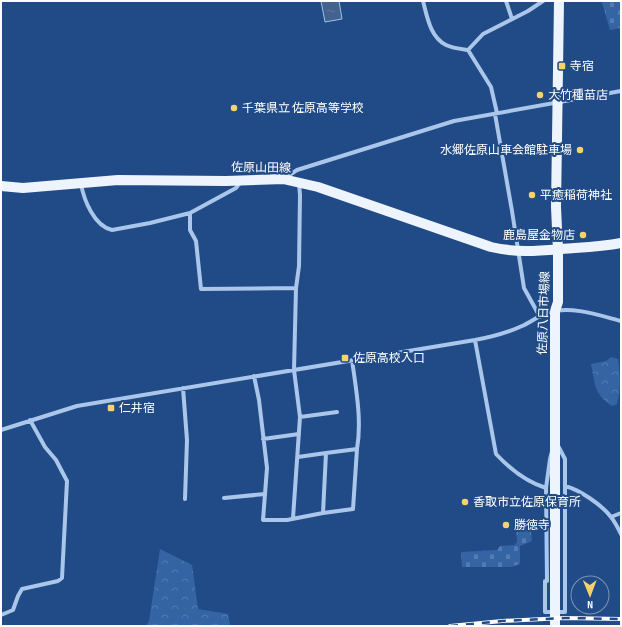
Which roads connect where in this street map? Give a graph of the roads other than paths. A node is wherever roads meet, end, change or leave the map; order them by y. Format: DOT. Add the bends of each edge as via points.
graph roads {
  1 [pos="422,1"];
  2 [pos="506,1"];
  3 [pos="543,1"];
  4 [pos="559,1"];
  5 [pos="512,19"];
  6 [pos="468,50"];
  7 [pos="621,91"];
  8 [pos="558,102"];
  9 [pos="496,113"];
  10 [pos="242,179"];
  11 [pos="283,179"];
  12 [pos="80,182"];
  13 [pos="298,182"];
  14 [pos="1,186"];
  15 [pos="190,213"];
  16 [pos="621,243"];
  17 [pos="558,250"];
  18 [pos="519,252"];
  19 [pos="296,288"];
  20 [pos="555,312"];
  21 [pos="540,317"];
  22 [pos="621,321"];
  23 [pos="475,340"];
  24 [pos="352,360"];
  25 [pos="294,370"];
  26 [pos="254,376"];
  27 [pos="183,388"];
  28 [pos="337,412"];
  29 [pos="300,417"];
  30 [pos="30,420"];
  31 [pos="1,430"];
  32 [pos="299,434"];
  33 [pos="263,439"];
  34 [pos="555,440"];
  35 [pos="357,449"];
  36 [pos="326,453"];
  37 [pos="298,457"];
  38 [pos="565,486"];
  39 [pos="546,488"];
  40 [pos="265,494"];
  41 [pos="224,498"];
  42 [pos="185,499"];
  43 [pos="323,513"];
  44 [pos="621,514"];
  45 [pos="611,516"];
  46 [pos="293,518"];
  47 [pos="621,534"];
  48 [pos="1,615"];
  49 [pos="555,626"];
  1 -- 6 [label="street" via="438,40 447,46"];
  2 -- 5 [label="street"];
  3 -- 5 [label="street"];
  4 -- 8 [label="main road, 佐原八日市場線"];
  5 -- 6 [label="street" via="483,34"];
  6 -- 9 [label="street" via="491,87"];
  7 -- 8 [label="street"];
  8 -- 9 [label="street"];
  8 -- 17 [label="main road, 佐原八日市場線"];
  9 -- 11 [label="street" via="454,121 297,170"];
  9 -- 18 [label="street"];
  10 -- 11 [label="main road, 佐原山田線"];
  10 -- 12 [label="main road, 佐原山田線"];
  10 -- 15 [label="street" via="236,188"];
  11 -- 13 [label="main road, 佐原山田線"];
  12 -- 14 [label="main road, 佐原山田線" via="23,188"];
  12 -- 15 [label="street" via="87,205 106,228 112,230"];
  13 -- 18 [label="main road, 佐原山田線" via="368,203 491,247"];
  13 -- 19 [label="street" via="299,266"];
  15 -- 19 [label="street" via="190,230 196,241 201,289"];
  16 -- 17 [label="main road, 佐原山田線"];
  17 -- 18 [label="main road, 佐原山田線"];
  17 -- 20 [label="main road, 佐原八日市場線" via="558,302"];
  18 -- 21 [label="street" via="524,288"];
  19 -- 25 [label="street"];
  20 -- 21 [label="street" via="548,312"];
  20 -- 22 [label="street" via="591,312"];
  20 -- 34 [label="main road, 佐原八日市場線"];
  21 -- 23 [label="street" via="513,330"];
  23 -- 24 [label="street"];
  23 -- 39 [label="street" via="496,454 506,465 531,483"];
  24 -- 25 [label="street"];
  24 -- 35 [label="street" via="358,410"];
  25 -- 26 [label="street"];
  25 -- 29 [label="street"];
  26 -- 27 [label="street"];
  26 -- 33 [label="street"];
  27 -- 30 [label="street" via="77,406"];
  27 -- 42 [label="street" via="187,440"];
  28 -- 29 [label="street"];
  29 -- 32 [label="street"];
  30 -- 31 [label="street"];
  30 -- 48 [label="street" via="67,481 62,578 22,589 13,610"];
  32 -- 33 [label="street"];
  32 -- 37 [label="street"];
  33 -- 40 [label="street" via="267,468"];
  34 -- 38 [label="street" via="565,459"];
  34 -- 39 [label="street"];
  34 -- 49 [label="main road, 佐原八日市場線"];
  35 -- 36 [label="street"];
  35 -- 43 [label="street" via="353,509"];
  36 -- 37 [label="street"];
  36 -- 43 [label="street"];
  37 -- 46 [label="street"];
  38 -- 39 [label="street" via="565,612 545,612"];
  38 -- 45 [label="street" via="588,497"];
  40 -- 41 [label="street"];
  40 -- 46 [label="street" via="263,520"];
  43 -- 46 [label="street"];
  44 -- 45 [label="street"];
  45 -- 47 [label="street"];
}
